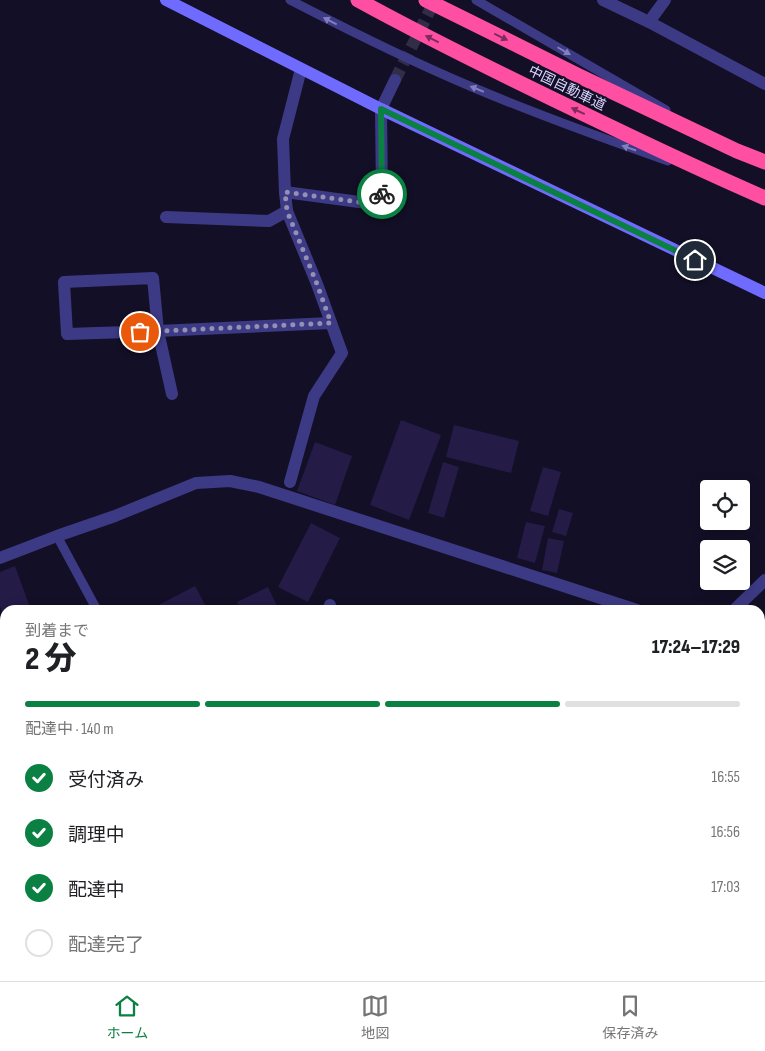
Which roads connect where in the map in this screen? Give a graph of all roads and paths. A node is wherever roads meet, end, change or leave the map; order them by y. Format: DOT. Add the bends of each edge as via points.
graph roads {
  1 [pos="166,0"];
  2 [pos="290,0"];
  3 [pos="358,0"];
  4 [pos="426,0"];
  5 [pos="476,0"];
  6 [pos="603,0"];
  7 [pos="665,0"];
  8 [pos="649,22"];
  9 [pos="301,69"];
  10 [pos="396,80"];
  11 [pos="765,84"];
  12 [pos="381,109"];
  13 [pos="737,151"];
  14 [pos="765,162"];
  15 [pos="725,181"];
  16 [pos="285,192"];
  17 [pos="765,198"];
  18 [pos="287,211"];
  19 [pos="166,217"];
  20 [pos="765,294"];
  21 [pos="331,323"];
  22 [pos="158,331"];
  23 [pos="172,394"];
  24 [pos="290,482"];
  25 [pos="57,536"];
  26 [pos="0,558"];
  27 [pos="765,580"];
  28 [pos="94,605"];
  29 [pos="622,605"];
  30 [pos="739,605"];
  1 -- 9 [label="street"];
  15 -- 2 [label="lane, one-way" via="591,134 472,87"];
  15 -- 3 [label="highway, 中国自動車道, one-way" via="542,94"];
  4 -- 13 [label="highway, 中国自動車道, one-way"];
  5 -- 13 [label="lane, one-way"];
  6 -- 8 [label="street"];
  7 -- 8 [label="street"];
  8 -- 11 [label="street"];
  9 -- 12 [label="street"];
  9 -- 16 [label="street" via="284,139"];
  10 -- 12 [label="street"];
  12 -- 16 [label="street" via="382,196 374,204"];
  12 -- 20 [label="street"];
  13 -- 14 [label="highway, 中国自動車道"];
  15 -- 17 [label="highway, 中国自動車道"];
  16 -- 18 [label="street"];
  18 -- 19 [label="street" via="269,222"];
  18 -- 21 [label="street"];
  21 -- 22 [label="street"];
  21 -- 24 [label="street" via="342,353 314,396"];
  22 -- 22 [label="street" via="153,278 64,282 67,334"];
  22 -- 23 [label="street"];
  25 -- 26 [label="street"];
  25 -- 28 [label="lane"];
  25 -- 29 [label="street" via="196,483 230,480"];
  27 -- 30 [label="street"];
}
